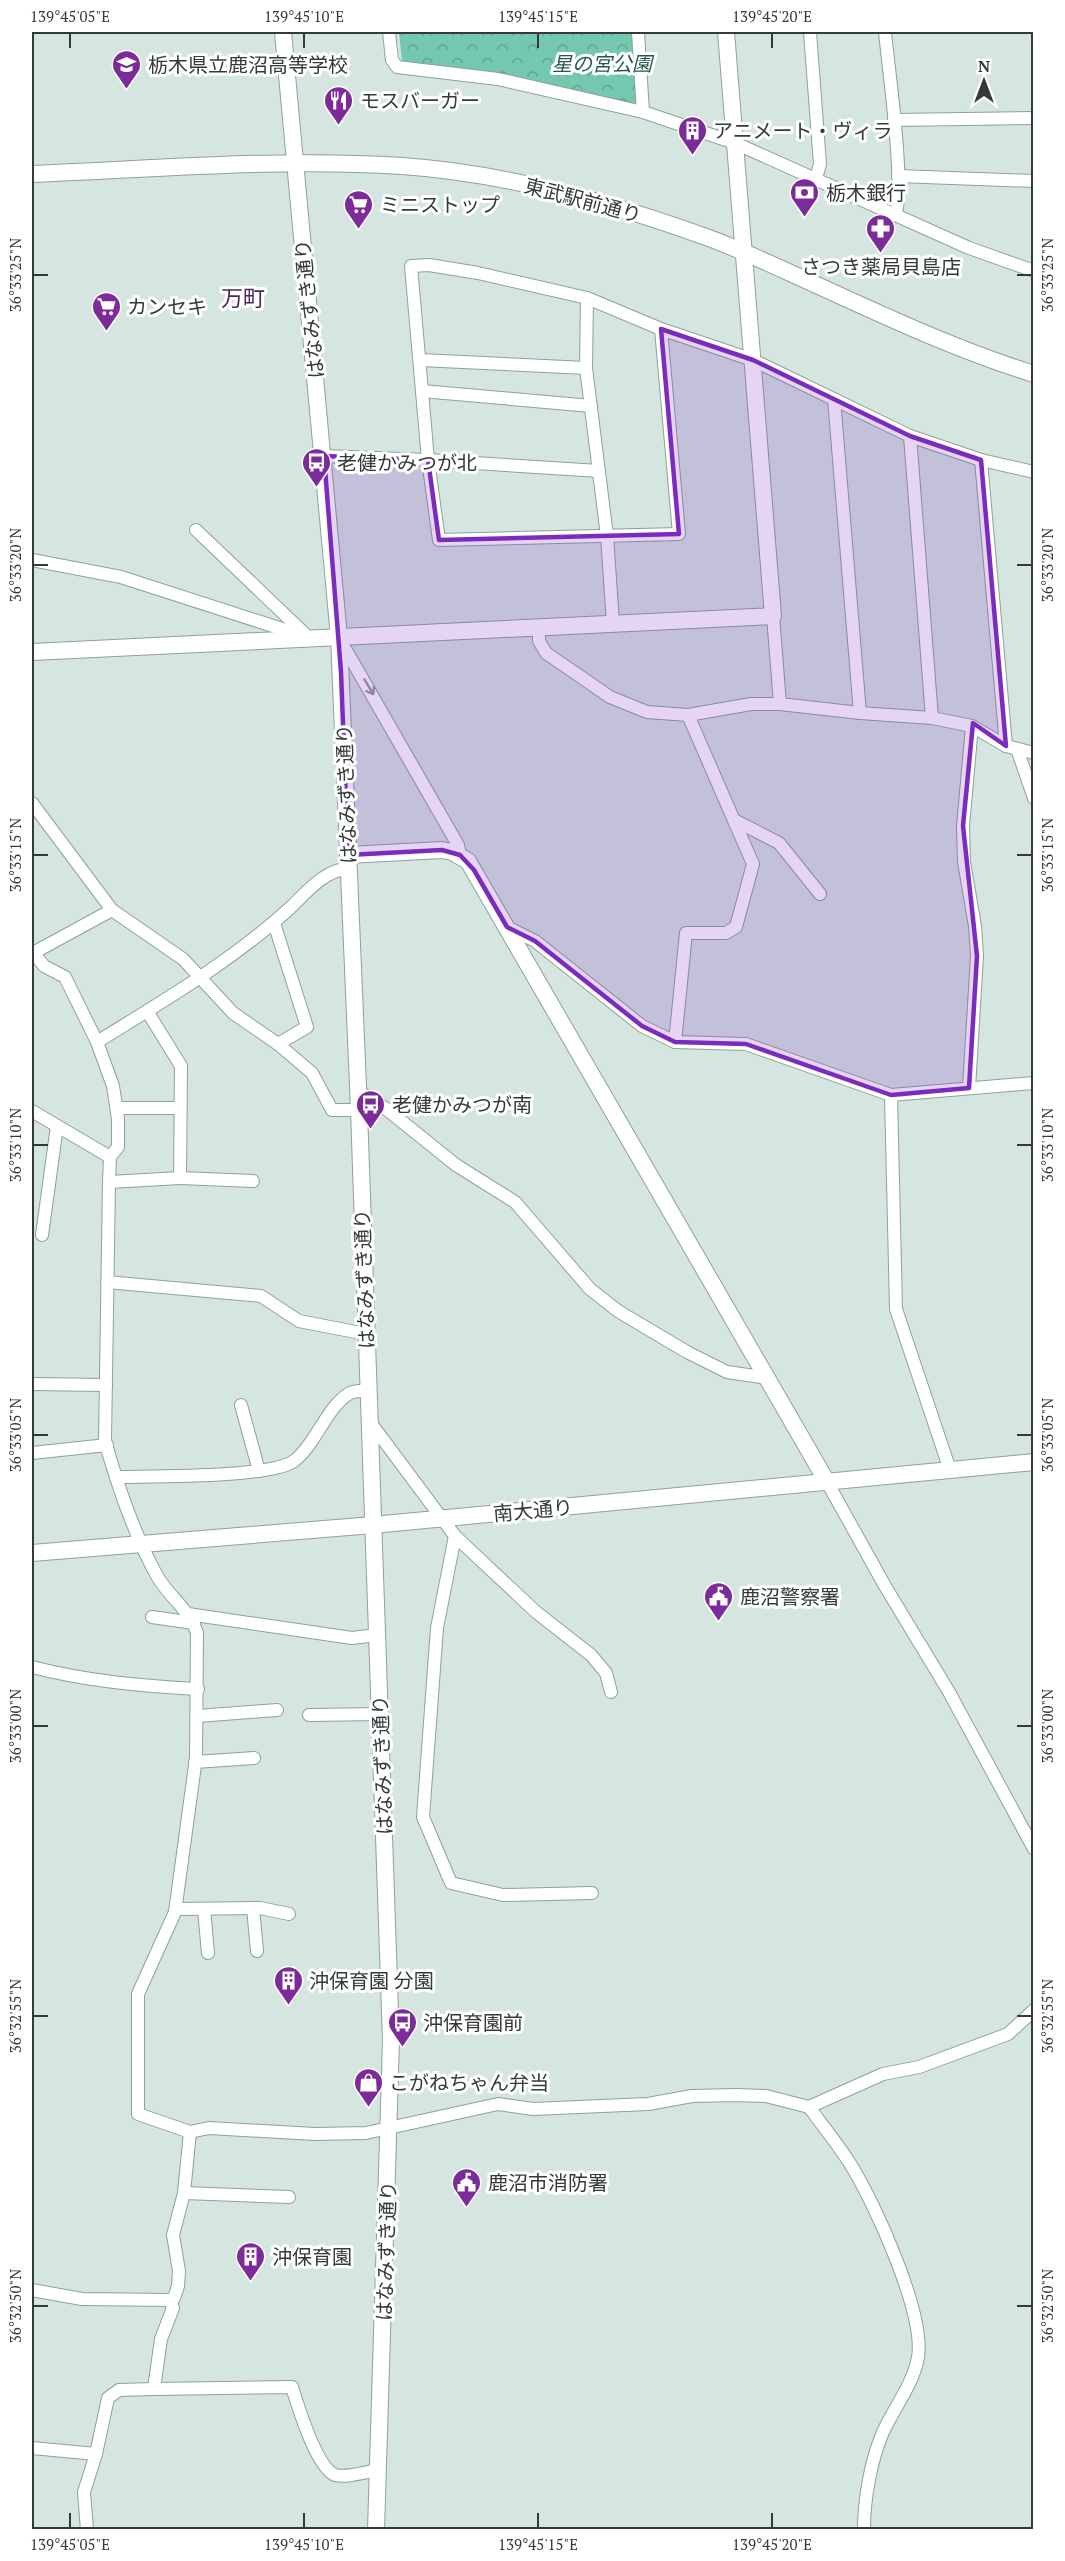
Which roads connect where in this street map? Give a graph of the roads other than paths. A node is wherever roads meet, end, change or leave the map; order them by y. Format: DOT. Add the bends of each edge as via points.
graph roads {
  1 [pos="283,32"];
  2 [pos="389,32"];
  3 [pos="638,32"];
  4 [pos="726,32"];
  5 [pos="810,32"];
  6 [pos="885,32"];
  7 [pos="643,112"];
  8 [pos="1034,118"];
  9 [pos="894,120"];
  10 [pos="735,143"];
  11 [pos="295,163"];
  12 [pos="32,174"];
  13 [pos="898,176"];
  14 [pos="816,178"];
  15 [pos="1034,181"];
  16 [pos="895,215"];
  17 [pos="744,253"];
  18 [pos="1034,272"];
  19 [pos="587,298"];
  20 [pos="661,328"];
  21 [pos="420,360"];
  22 [pos="753,360"];
  23 [pos="586,368"];
  24 [pos="1034,374"];
  25 [pos="423,391"];
  26 [pos="834,399"];
  27 [pos="591,406"];
  28 [pos="910,436"];
  29 [pos="324,456"];
  30 [pos="428,460"];
  31 [pos="981,460"];
  32 [pos="599,471"];
  33 [pos="1034,472"];
  34 [pos="196,530"];
  35 [pos="607,536"];
  36 [pos="32,560"];
  37 [pos="773,616"];
  38 [pos="613,623"];
  39 [pos="539,628"];
  40 [pos="339,636"];
  41 [pos="309,638"];
  42 [pos="32,652"];
  43 [pos="780,704"];
  44 [pos="860,713"];
  45 [pos="687,715"];
  46 [pos="932,718"];
  47 [pos="972,726"];
  48 [pos="1011,748"];
  49 [pos="1034,753"];
  50 [pos="1033,796"];
  51 [pos="32,803"];
  52 [pos="736,821"];
  53 [pos="460,855"];
  54 [pos="349,862"];
  55 [pos="819,894"];
  56 [pos="112,910"];
  57 [pos="274,923"];
  58 [pos="507,927"];
  59 [pos="32,952"];
  60 [pos="200,976"];
  61 [pos="147,1011"];
  62 [pos="97,1042"];
  63 [pos="675,1042"];
  64 [pos="278,1044"];
  65 [pos="1034,1083"];
  66 [pos="969,1089"];
  67 [pos="358,1091"];
  68 [pos="891,1095"];
  69 [pos="179,1107"];
  70 [pos="117,1108"];
  71 [pos="359,1110"];
  72 [pos="32,1111"];
  73 [pos="57,1126"];
  74 [pos="110,1157"];
  75 [pos="180,1178"];
  76 [pos="253,1181"];
  77 [pos="109,1182"];
  78 [pos="42,1235"];
  79 [pos="107,1282"];
  80 [pos="366,1334"];
  81 [pos="768,1378"];
  82 [pos="32,1384"];
  83 [pos="106,1385"];
  84 [pos="368,1390"];
  85 [pos="242,1405"];
  86 [pos="369,1421"];
  87 [pos="106,1445"];
  88 [pos="32,1453"];
  89 [pos="1032,1458"];
  90 [pos="950,1470"];
  91 [pos="259,1472"];
  92 [pos="116,1477"];
  93 [pos="827,1482"];
  94 [pos="441,1519"];
  95 [pos="373,1525"];
  96 [pos="455,1536"];
  97 [pos="142,1545"];
  98 [pos="32,1553"];
  99 [pos="152,1617"];
  100 [pos="191,1618"];
  101 [pos="377,1635"];
  102 [pos="32,1667"];
  103 [pos="198,1689"];
  104 [pos="611,1692"];
  105 [pos="277,1710"];
  106 [pos="380,1714"];
  107 [pos="309,1715"];
  108 [pos="198,1716"];
  109 [pos="254,1758"];
  110 [pos="195,1762"];
  111 [pos="1034,1848"];
  112 [pos="592,1893"];
  113 [pos="253,1908"];
  114 [pos="176,1909"];
  115 [pos="204,1909"];
  116 [pos="289,1914"];
  117 [pos="257,1951"];
  118 [pos="208,1953"];
  119 [pos="1034,2010"];
  120 [pos="809,2107"];
  121 [pos="390,2128"];
  122 [pos="189,2132"];
  123 [pos="184,2193"];
  124 [pos="289,2197"];
  125 [pos="32,2290"];
  126 [pos="170,2300"];
  127 [pos="154,2389"];
  128 [pos="32,2448"];
  129 [pos="96,2454"];
  130 [pos="378,2470"];
  131 [pos="87,2529"];
  132 [pos="376,2529"];
  133 [pos="864,2529"];
  1 -- 11 [label="street, はなみずき通り"];
  2 -- 7 [label="street" via="392,60 397,67 498,80"];
  3 -- 7 [label="street"];
  4 -- 10 [label="street"];
  5 -- 14 [label="street" via="820,164"];
  6 -- 9 [label="street"];
  7 -- 10 [label="street"];
  8 -- 9 [label="street"];
  9 -- 13 [label="street"];
  10 -- 14 [label="street"];
  10 -- 17 [label="street"];
  11 -- 12 [label="street, 東武駅前通り"];
  11 -- 17 [label="street, 東武駅前通り" via="404,166 507,181 605,204"];
  11 -- 29 [label="street, はなみずき通り"];
  13 -- 15 [label="street"];
  13 -- 16 [label="street" via="899,204"];
  14 -- 16 [label="street"];
  16 -- 18 [label="street"];
  17 -- 22 [label="street"];
  17 -- 24 [label="street, 東武駅前通り" via="916,330"];
  19 -- 20 [label="street"];
  19 -- 21 [label="street" via="478,273 411,266"];
  19 -- 23 [label="street"];
  20 -- 22 [label="street"];
  20 -- 35 [label="street" via="679,534"];
  21 -- 23 [label="street"];
  21 -- 25 [label="street"];
  22 -- 26 [label="street"];
  22 -- 37 [label="street"];
  23 -- 27 [label="street"];
  25 -- 27 [label="street"];
  25 -- 30 [label="street"];
  26 -- 28 [label="street"];
  26 -- 44 [label="street"];
  27 -- 32 [label="street"];
  28 -- 31 [label="street"];
  28 -- 46 [label="street"];
  29 -- 30 [label="street"];
  29 -- 40 [label="street, はなみずき通り"];
  30 -- 32 [label="street"];
  30 -- 35 [label="street" via="439,540"];
  31 -- 33 [label="street"];
  31 -- 48 [label="street"];
  32 -- 35 [label="street"];
  34 -- 41 [label="street"];
  35 -- 38 [label="street"];
  36 -- 41 [label="street" via="121,577"];
  37 -- 38 [label="street"];
  37 -- 43 [label="street"];
  38 -- 39 [label="street"];
  39 -- 40 [label="street"];
  39 -- 45 [label="street" via="539,641 546,653 610,697 646,712"];
  40 -- 41 [label="street"];
  40 -- 53 [label="street, one-way" via="458,845"];
  40 -- 54 [label="street, はなみずき通り"];
  41 -- 42 [label="street"];
  43 -- 44 [label="street"];
  43 -- 45 [label="street" via="751,704"];
  44 -- 46 [label="street"];
  45 -- 52 [label="street"];
  46 -- 47 [label="street"];
  47 -- 48 [label="street"];
  47 -- 66 [label="street" via="963,826 964,862 978,956"];
  48 -- 49 [label="street"];
  48 -- 50 [label="street"];
  51 -- 56 [label="street"];
  52 -- 55 [label="street" via="778,843"];
  52 -- 63 [label="street" via="753,864 736,927 726,933 686,933"];
  53 -- 54 [label="street" via="442,850"];
  53 -- 58 [label="street" via="474,870"];
  54 -- 57 [label="street" via="329,873"];
  54 -- 67 [label="street, はなみずき通り"];
  56 -- 59 [label="street"];
  56 -- 60 [label="street" via="183,959"];
  57 -- 60 [label="street"];
  57 -- 64 [label="street" via="307,1027"];
  58 -- 63 [label="street" via="535,940 642,1026"];
  58 -- 81 [label="street"];
  59 -- 62 [label="street" via="44,966 65,977"];
  60 -- 61 [label="street"];
  60 -- 64 [label="street" via="233,1013"];
  61 -- 62 [label="street"];
  61 -- 69 [label="street" via="181,1066"];
  62 -- 70 [label="street" via="114,1086"];
  63 -- 68 [label="street" via="746,1044"];
  64 -- 71 [label="street" via="312,1073 332,1110"];
  65 -- 66 [label="street"];
  66 -- 68 [label="street"];
  67 -- 71 [label="street, はなみずき通り"];
  67 -- 81 [label="street" via="456,1165 515,1202 590,1289 618,1311 727,1372"];
  68 -- 90 [label="street" via="896,1309"];
  69 -- 70 [label="street"];
  69 -- 75 [label="street"];
  70 -- 74 [label="street" via="118,1147"];
  71 -- 80 [label="street, はなみずき通り"];
  72 -- 73 [label="street"];
  73 -- 74 [label="street"];
  73 -- 78 [label="street"];
  74 -- 77 [label="street"];
  75 -- 76 [label="street"];
  75 -- 77 [label="street"];
  77 -- 79 [label="street"];
  79 -- 80 [label="street" via="261,1296 299,1321"];
  79 -- 83 [label="street"];
  80 -- 84 [label="street, はなみずき通り"];
  81 -- 93 [label="street"];
  82 -- 83 [label="street"];
  83 -- 87 [label="street"];
  84 -- 86 [label="street, はなみずき通り"];
  84 -- 91 [label="street" via="350,1393 327,1416 307,1449 292,1462"];
  85 -- 91 [label="street"];
  86 -- 94 [label="street"];
  86 -- 95 [label="street, はなみずき通り"];
  87 -- 88 [label="street"];
  87 -- 92 [label="street"];
  89 -- 90 [label="street, 南大通り"];
  90 -- 93 [label="street, 南大通り"];
  91 -- 92 [label="street"];
  92 -- 97 [label="street"];
  93 -- 94 [label="street, 南大通り"];
  93 -- 111 [label="street"];
  94 -- 95 [label="street, 南大通り"];
  94 -- 96 [label="street"];
  95 -- 97 [label="street, 南大通り"];
  95 -- 101 [label="street, はなみずき通り"];
  96 -- 104 [label="street" via="536,1612 591,1654 606,1673"];
  96 -- 112 [label="street" via="437,1628 423,1817 451,1883 503,1895"];
  97 -- 98 [label="street, 南大通り"];
  97 -- 100 [label="street" via="159,1579"];
  99 -- 100 [label="street"];
  100 -- 101 [label="street" via="352,1638"];
  100 -- 103 [label="street" via="197,1633"];
  101 -- 106 [label="street, はなみずき通り"];
  102 -- 103 [label="street" via="99,1681"];
  103 -- 108 [label="street"];
  105 -- 108 [label="street"];
  106 -- 107 [label="street"];
  106 -- 121 [label="street, はなみずき通り" via="392,2040"];
  108 -- 110 [label="street"];
  109 -- 110 [label="street"];
  110 -- 114 [label="street"];
  113 -- 115 [label="street"];
  113 -- 116 [label="street"];
  113 -- 117 [label="street"];
  114 -- 115 [label="street"];
  114 -- 122 [label="street" via="138,1994 138,2114"];
  115 -- 118 [label="street"];
  119 -- 120 [label="street" via="1008,2034 919,2067 883,2074"];
  120 -- 121 [label="street" via="766,2096 736,2095 533,2109 498,2104"];
  120 -- 133 [label="street" via="850,2163 880,2222 904,2282 918,2333 918,2360 883,2433 872,2466"];
  121 -- 122 [label="street" via="366,2133 209,2128"];
  121 -- 130 [label="street, はなみずき通り"];
  122 -- 123 [label="street"];
  123 -- 124 [label="street"];
  123 -- 126 [label="street" via="173,2235 178,2286"];
  125 -- 126 [label="street" via="82,2299"];
  126 -- 127 [label="street" via="173,2308 161,2340"];
  127 -- 129 [label="street" via="119,2391 108,2398"];
  127 -- 130 [label="street" via="292,2387 309,2437 327,2470 338,2476"];
  128 -- 129 [label="street"];
  129 -- 131 [label="street" via="84,2492"];
  130 -- 132 [label="street, はなみずき通り"];
}
